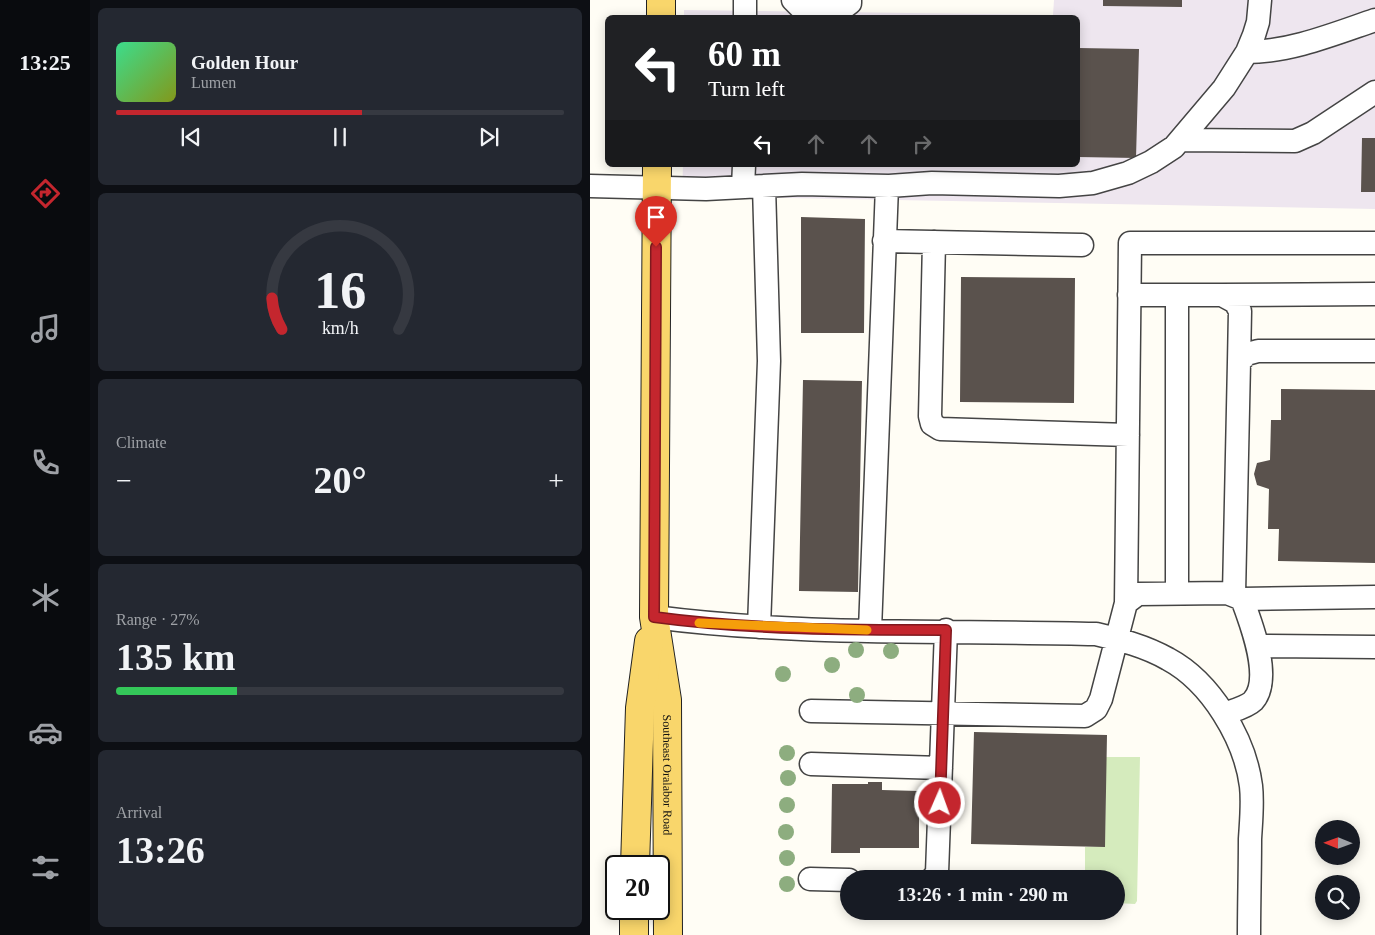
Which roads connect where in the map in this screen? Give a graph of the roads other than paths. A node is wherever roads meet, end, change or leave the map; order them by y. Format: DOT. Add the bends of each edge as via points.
graph roads {
  1 [pos="661,0"];
  2 [pos="745,0"];
  3 [pos="793,0"];
  4 [pos="850,0"];
  5 [pos="1260,0"];
  6 [pos="661,15"];
  7 [pos="745,15"];
  8 [pos="1375,20"];
  9 [pos="1247,52"];
  10 [pos="1375,92"];
  11 [pos="1181,140"];
  12 [pos="745,167"];
  13 [pos="933,174"];
  14 [pos="1026,175"];
  15 [pos="657,177"];
  16 [pos="590,186"];
  17 [pos="886,186"];
  18 [pos="754,187"];
  19 [pos="884,241"];
  20 [pos="934,242"];
  21 [pos="1375,243"];
  22 [pos="1082,245"];
  23 [pos="1375,294"];
  24 [pos="1129,295"];
  25 [pos="1177,295"];
  26 [pos="1222,295"];
  27 [pos="1375,351"];
  28 [pos="1239,362"];
  29 [pos="1128,435"];
  30 [pos="1177,593"];
  31 [pos="1238,597"];
  32 [pos="1375,597"];
  33 [pos="1126,603"];
  34 [pos="654,617"];
  35 [pos="759,627"];
  36 [pos="870,630"];
  37 [pos="946,630"];
  38 [pos="1118,639"];
  39 [pos="1258,646"];
  40 [pos="1375,647"];
  41 [pos="811,711"];
  42 [pos="943,714"];
  43 [pos="1224,714"];
  44 [pos="810,764"];
  45 [pos="941,768"];
  46 [pos="635,855"];
  47 [pos="937,870"];
  48 [pos="810,879"];
  49 [pos="840,880"];
  50 [pos="634,920"];
  51 [pos="634,935"];
  52 [pos="668,935"];
  53 [pos="1248,935"];
  1 -- 6 [label="main road"];
  2 -- 7 [label="lane"];
  3 -- 4 [label="lane" via="801,8 842,9"];
  5 -- 9 [label="lane" via="1258,22"];
  8 -- 9 [label="lane" via="1268,52"];
  9 -- 11 [label="lane" via="1224,88"];
  10 -- 11 [label="lane" via="1313,133 1295,141"];
  11 -- 14 [label="lane" via="1151,162 1128,173 1093,183 1059,186"];
  12 -- 18 [label="lane"];
  13 -- 14 [label="lane"];
  13 -- 17 [label="lane"];
  15 -- 16 [label="lane"];
  15 -- 18 [label="lane"];
  15 -- 34 [label="main road, Southeast Oralabor Road"];
  17 -- 18 [label="lane" via="802,184"];
  17 -- 19 [label="lane"];
  18 -- 35 [label="lane" via="769,361"];
  19 -- 20 [label="lane"];
  19 -- 36 [label="lane"];
  20 -- 22 [label="lane"];
  20 -- 29 [label="lane" via="932,424 940,429"];
  21 -- 24 [label="lane" via="1130,243"];
  23 -- 26 [label="lane"];
  24 -- 25 [label="lane"];
  24 -- 29 [label="lane"];
  25 -- 26 [label="lane"];
  25 -- 30 [label="lane"];
  26 -- 28 [label="lane" via="1235,302 1240,311"];
  27 -- 28 [label="lane" via="1258,351 1247,354"];
  28 -- 31 [label="lane"];
  29 -- 33 [label="lane"];
  30 -- 31 [label="lane"];
  30 -- 33 [label="lane" via="1138,594"];
  31 -- 32 [label="lane"];
  31 -- 39 [label="lane"];
  33 -- 38 [label="lane"];
  34 -- 35 [label="lane"];
  34 -- 46 [label="main road, Southeast Oralabor Road" via="640,708"];
  34 -- 52 [label="main road, Southeast Oralabor Road" via="667,700"];
  35 -- 36 [label="lane"];
  36 -- 37 [label="lane"];
  37 -- 38 [label="lane" via="1096,634"];
  37 -- 42 [label="lane"];
  38 -- 42 [label="lane" via="1101,699 1096,709 1086,716"];
  38 -- 43 [label="lane" via="1170,659 1208,693"];
  39 -- 40 [label="lane"];
  39 -- 43 [label="lane" via="1259,690 1252,702"];
  41 -- 42 [label="lane"];
  42 -- 45 [label="lane"];
  43 -- 53 [label="lane" via="1238,739 1251,787"];
  44 -- 45 [label="lane"];
  45 -- 47 [label="lane"];
  48 -- 49 [label="lane"];
  50 -- 51 [label="main road"];
}
